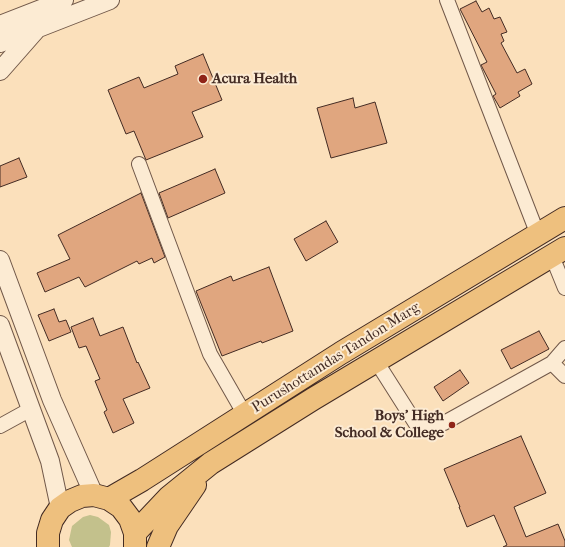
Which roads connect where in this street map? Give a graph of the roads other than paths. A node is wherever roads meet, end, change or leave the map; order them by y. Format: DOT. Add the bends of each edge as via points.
graph roads {
  1 [pos="64,0"];
  2 [pos="110,0"];
  3 [pos="447,0"];
  4 [pos="0,12"];
  5 [pos="33,21"];
  6 [pos="0,25"];
  7 [pos="0,43"];
  8 [pos="0,71"];
  9 [pos="139,164"];
  10 [pos="565,218"];
  11 [pos="538,235"];
  12 [pos="558,252"];
  13 [pos="0,260"];
  14 [pos="565,288"];
  15 [pos="0,325"];
  16 [pos="565,348"];
  17 [pos="376,361"];
  18 [pos="552,364"];
  19 [pos="565,376"];
  20 [pos="31,409"];
  21 [pos="245,415"];
  22 [pos="0,426"];
  23 [pos="211,463"];
  24 [pos="102,497"];
  25 [pos="60,508"];
  26 [pos="135,540"];
  27 [pos="44,542"];
  28 [pos="158,547"];
  1 -- 5 [label="street"];
  2 -- 5 [label="street"];
  3 -- 11 [label="street"];
  4 -- 5 [label="street"];
  5 -- 6 [label="street"];
  5 -- 7 [label="street"];
  5 -- 8 [label="street"];
  9 -- 21 [label="street" via="210,354"];
  10 -- 11 [label="main road, Purushottamdas Tandon Marg"];
  11 -- 21 [label="main road, Purushottamdas Tandon Marg" via="341,353"];
  12 -- 14 [label="street"];
  12 -- 17 [label="main road, Purushottamdas Tandon Marg"];
  13 -- 24 [label="street" via="52,400"];
  15 -- 20 [label="street"];
  16 -- 18 [label="street"];
  17 -- 18 [label="street" via="416,424 432,426 444,423"];
  17 -- 23 [label="main road, Purushottamdas Tandon Marg"];
  18 -- 19 [label="street"];
  20 -- 22 [label="street"];
  20 -- 25 [label="street" via="50,461"];
  21 -- 24 [label="main road, Purushottamdas Tandon Marg"];
  23 -- 26 [label="main road, Purushottamdas Tandon Marg" via="169,497"];
  23 -- 28 [label="main road" via="167,526"];
  24 -- 25 [label="main road" via="82,496 70,500"];
  24 -- 26 [label="main road" via="122,507 130,519"];
  25 -- 27 [label="main road" via="52,520"];
}
